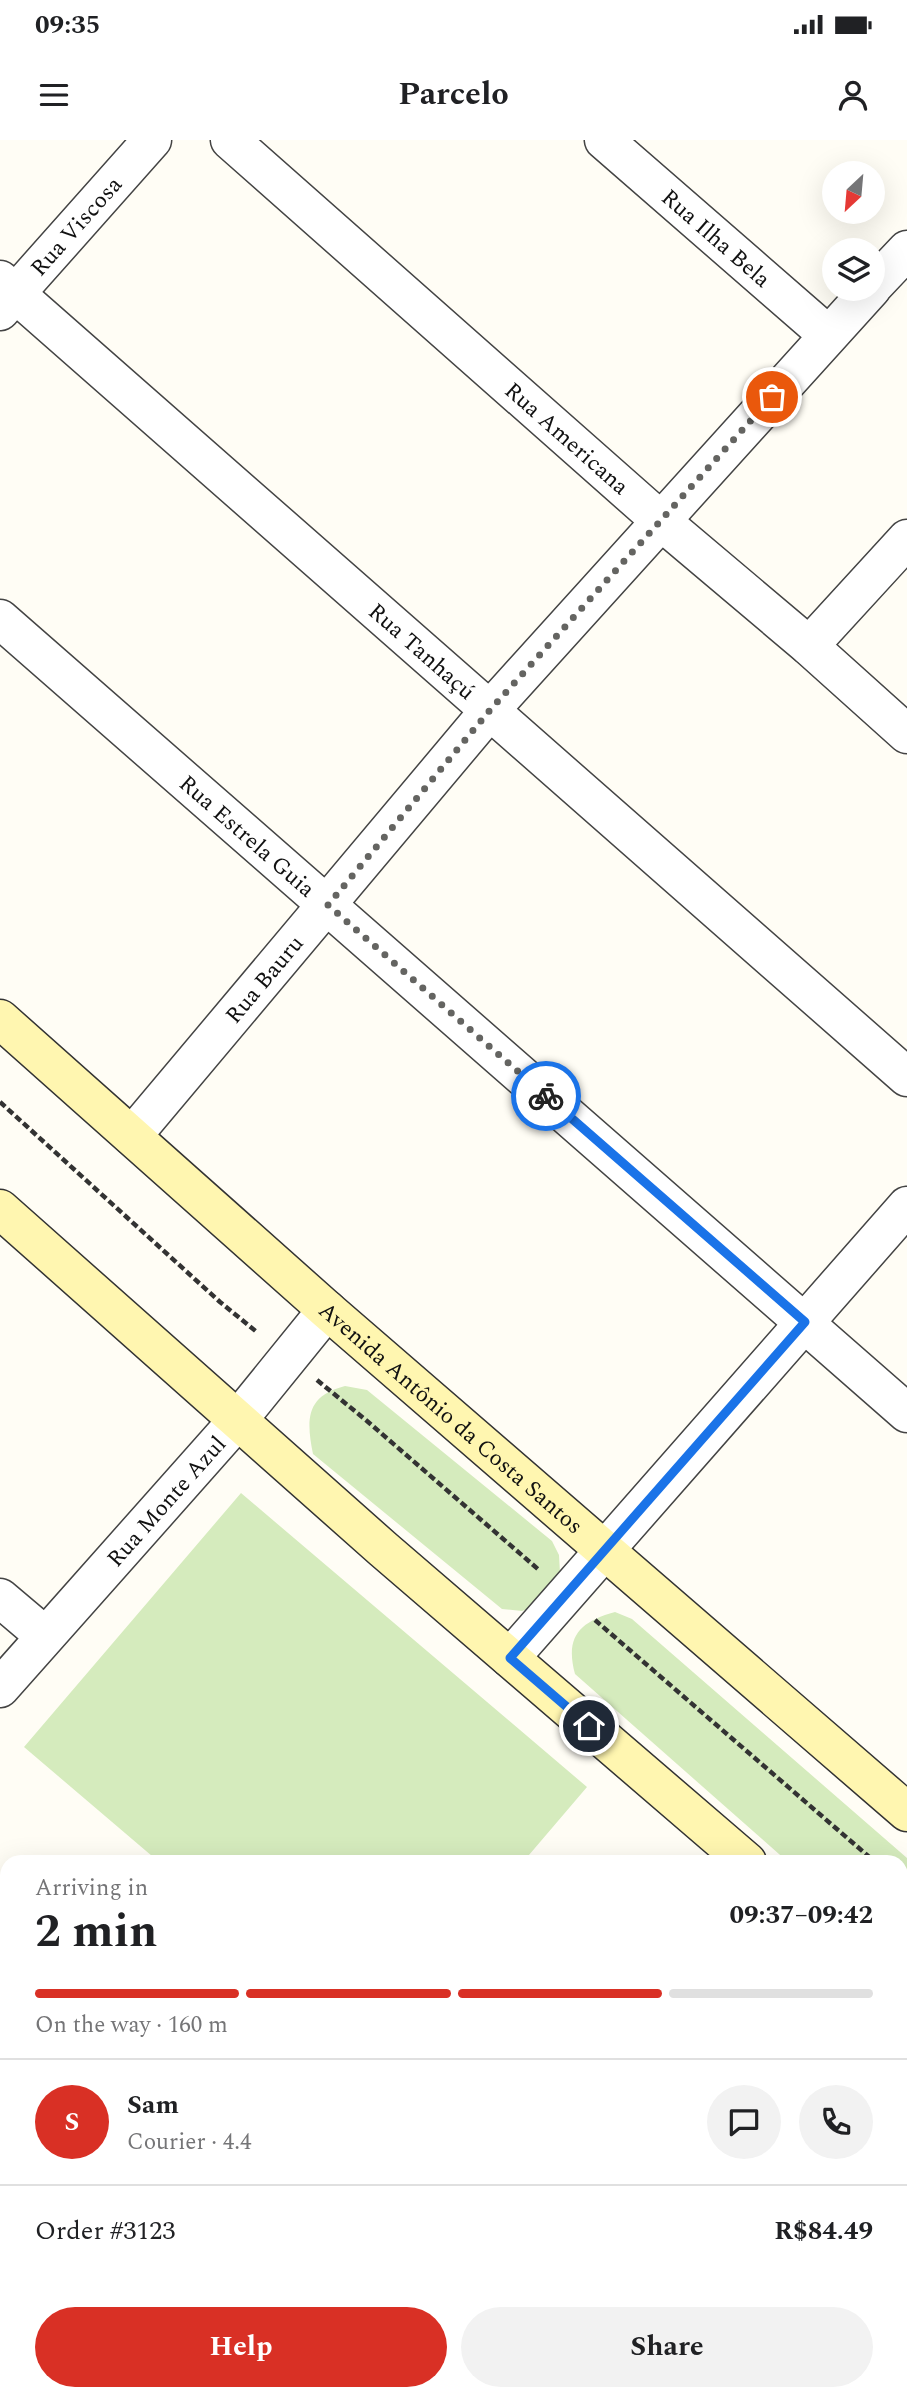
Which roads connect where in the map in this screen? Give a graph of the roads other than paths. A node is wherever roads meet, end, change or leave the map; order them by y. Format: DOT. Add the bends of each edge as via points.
graph roads {
  1 [pos="152,140"];
  2 [pos="230,140"];
  3 [pos="604,140"];
  4 [pos="907,250"];
  5 [pos="885,273"];
  6 [pos="5,294"];
  7 [pos="859,301"];
  8 [pos="828,335"];
  9 [pos="661,521"];
  10 [pos="907,539"];
  11 [pos="0,620"];
  12 [pos="809,646"];
  13 [pos="490,710"];
  14 [pos="907,734"];
  15 [pos="328,905"];
  16 [pos="0,1019"];
  17 [pos="907,1077"];
  18 [pos="132,1136"];
  19 [pos="907,1206"];
  20 [pos="0,1209"];
  21 [pos="327,1310"];
  22 [pos="805,1322"];
  23 [pos="907,1413"];
  24 [pos="237,1421"];
  25 [pos="604,1551"];
  26 [pos="0,1598"];
  27 [pos="44,1636"];
  28 [pos="510,1658"];
  29 [pos="0,1688"];
  30 [pos="907,1812"];
  31 [pos="728,1855"];
  1 -- 6 [label="street, Rua Viscosa"];
  2 -- 9 [label="street, Rua Americana"];
  3 -- 8 [label="street, Rua Ilha Bela"];
  4 -- 5 [label="street, Rua Bauru"];
  6 -- 13 [label="street, Rua Tanhaçú"];
  7 -- 8 [label="street, Rua Bauru"];
  8 -- 9 [label="street, Rua Bauru"];
  9 -- 12 [label="street, Rua Americana"];
  9 -- 13 [label="street, Rua Bauru"];
  10 -- 12 [label="street"];
  11 -- 15 [label="street, Rua Estrela Guia"];
  12 -- 14 [label="street, Rua Americana"];
  13 -- 15 [label="street, Rua Bauru"];
  13 -- 17 [label="street, Rua Tanhaçú"];
  15 -- 18 [label="street, Rua Bauru"];
  15 -- 22 [label="street, Rua Estrela Guia"];
  16 -- 18 [label="street, Avenida Antônio da Costa Santos"];
  18 -- 21 [label="street, Avenida Antônio da Costa Santos"];
  19 -- 22 [label="street"];
  20 -- 24 [label="street"];
  21 -- 24 [label="street, Rua Monte Azul"];
  21 -- 25 [label="street, Avenida Antônio da Costa Santos"];
  22 -- 23 [label="street, Rua Estrela Guia"];
  22 -- 25 [label="street"];
  24 -- 27 [label="street, Rua Monte Azul"];
  24 -- 28 [label="street"];
  25 -- 28 [label="street"];
  25 -- 30 [label="street, Avenida Antônio da Costa Santos"];
  26 -- 27 [label="street"];
  27 -- 29 [label="street, Rua Monte Azul"];
  28 -- 31 [label="street"];
}
